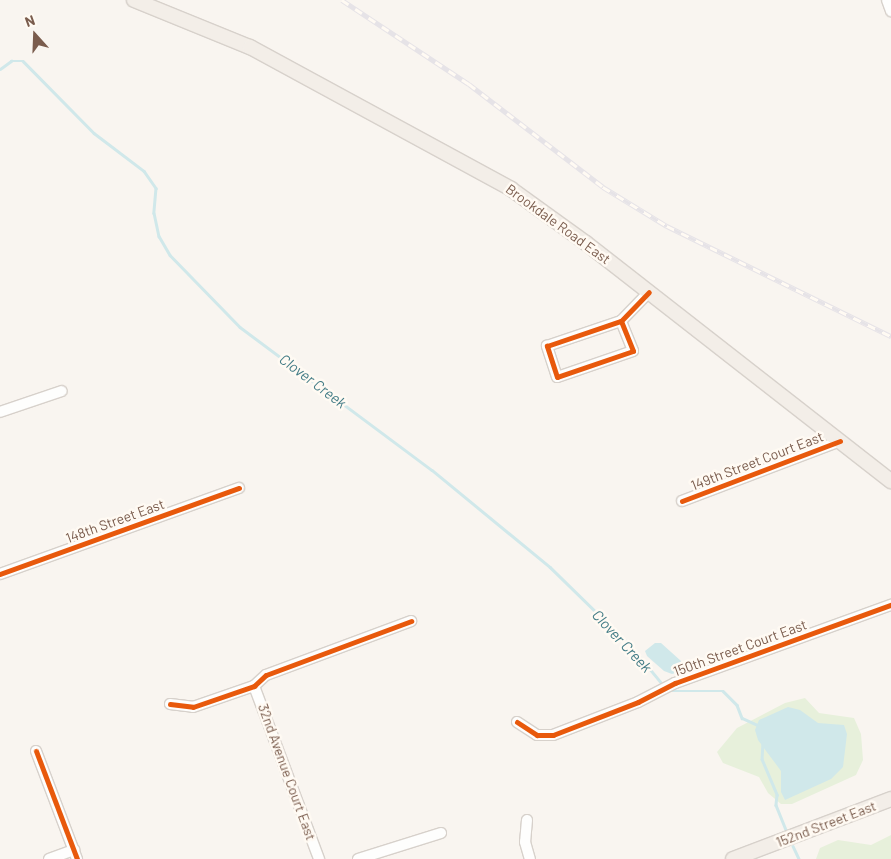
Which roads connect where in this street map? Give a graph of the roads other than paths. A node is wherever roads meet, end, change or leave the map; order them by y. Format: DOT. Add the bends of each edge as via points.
graph roads {
  1 [pos="134,0"];
  2 [pos="888,0"];
  3 [pos="891,11"];
  4 [pos="649,292"];
  5 [pos="621,321"];
  6 [pos="62,391"];
  7 [pos="0,412"];
  8 [pos="840,441"];
  9 [pos="891,481"];
  10 [pos="239,488"];
  11 [pos="682,501"];
  12 [pos="0,574"];
  13 [pos="891,605"];
  14 [pos="411,621"];
  15 [pos="254,686"];
  16 [pos="170,704"];
  17 [pos="517,722"];
  18 [pos="36,751"];
  19 [pos="891,800"];
  20 [pos="527,820"];
  21 [pos="441,833"];
  22 [pos="76,855"];
  23 [pos="49,859"];
  24 [pos="318,859"];
  25 [pos="358,859"];
  26 [pos="530,859"];
  27 [pos="733,859"];
  1 -- 4 [label="main road, Brookdale Road East" via="250,47 511,189"];
  2 -- 3 [label="street"];
  4 -- 5 [label="street"];
  4 -- 8 [label="main road, Brookdale Road East"];
  5 -- 5 [label="street" via="547,346 557,377 632,351"];
  6 -- 7 [label="street"];
  8 -- 9 [label="main road, Brookdale Road East"];
  8 -- 11 [label="street, 149th Street Court East"];
  10 -- 12 [label="street, 148th Street East"];
  13 -- 17 [label="street, 150th Street Court East" via="675,683 638,702 553,735 537,735"];
  14 -- 15 [label="street" via="266,675"];
  15 -- 16 [label="street" via="193,708"];
  15 -- 24 [label="street, 32nd Avenue Court East"];
  18 -- 22 [label="street"];
  19 -- 27 [label="main road, 152nd Street East"];
  20 -- 26 [label="street" via="525,842"];
  21 -- 25 [label="street"];
  22 -- 23 [label="street"];
}
